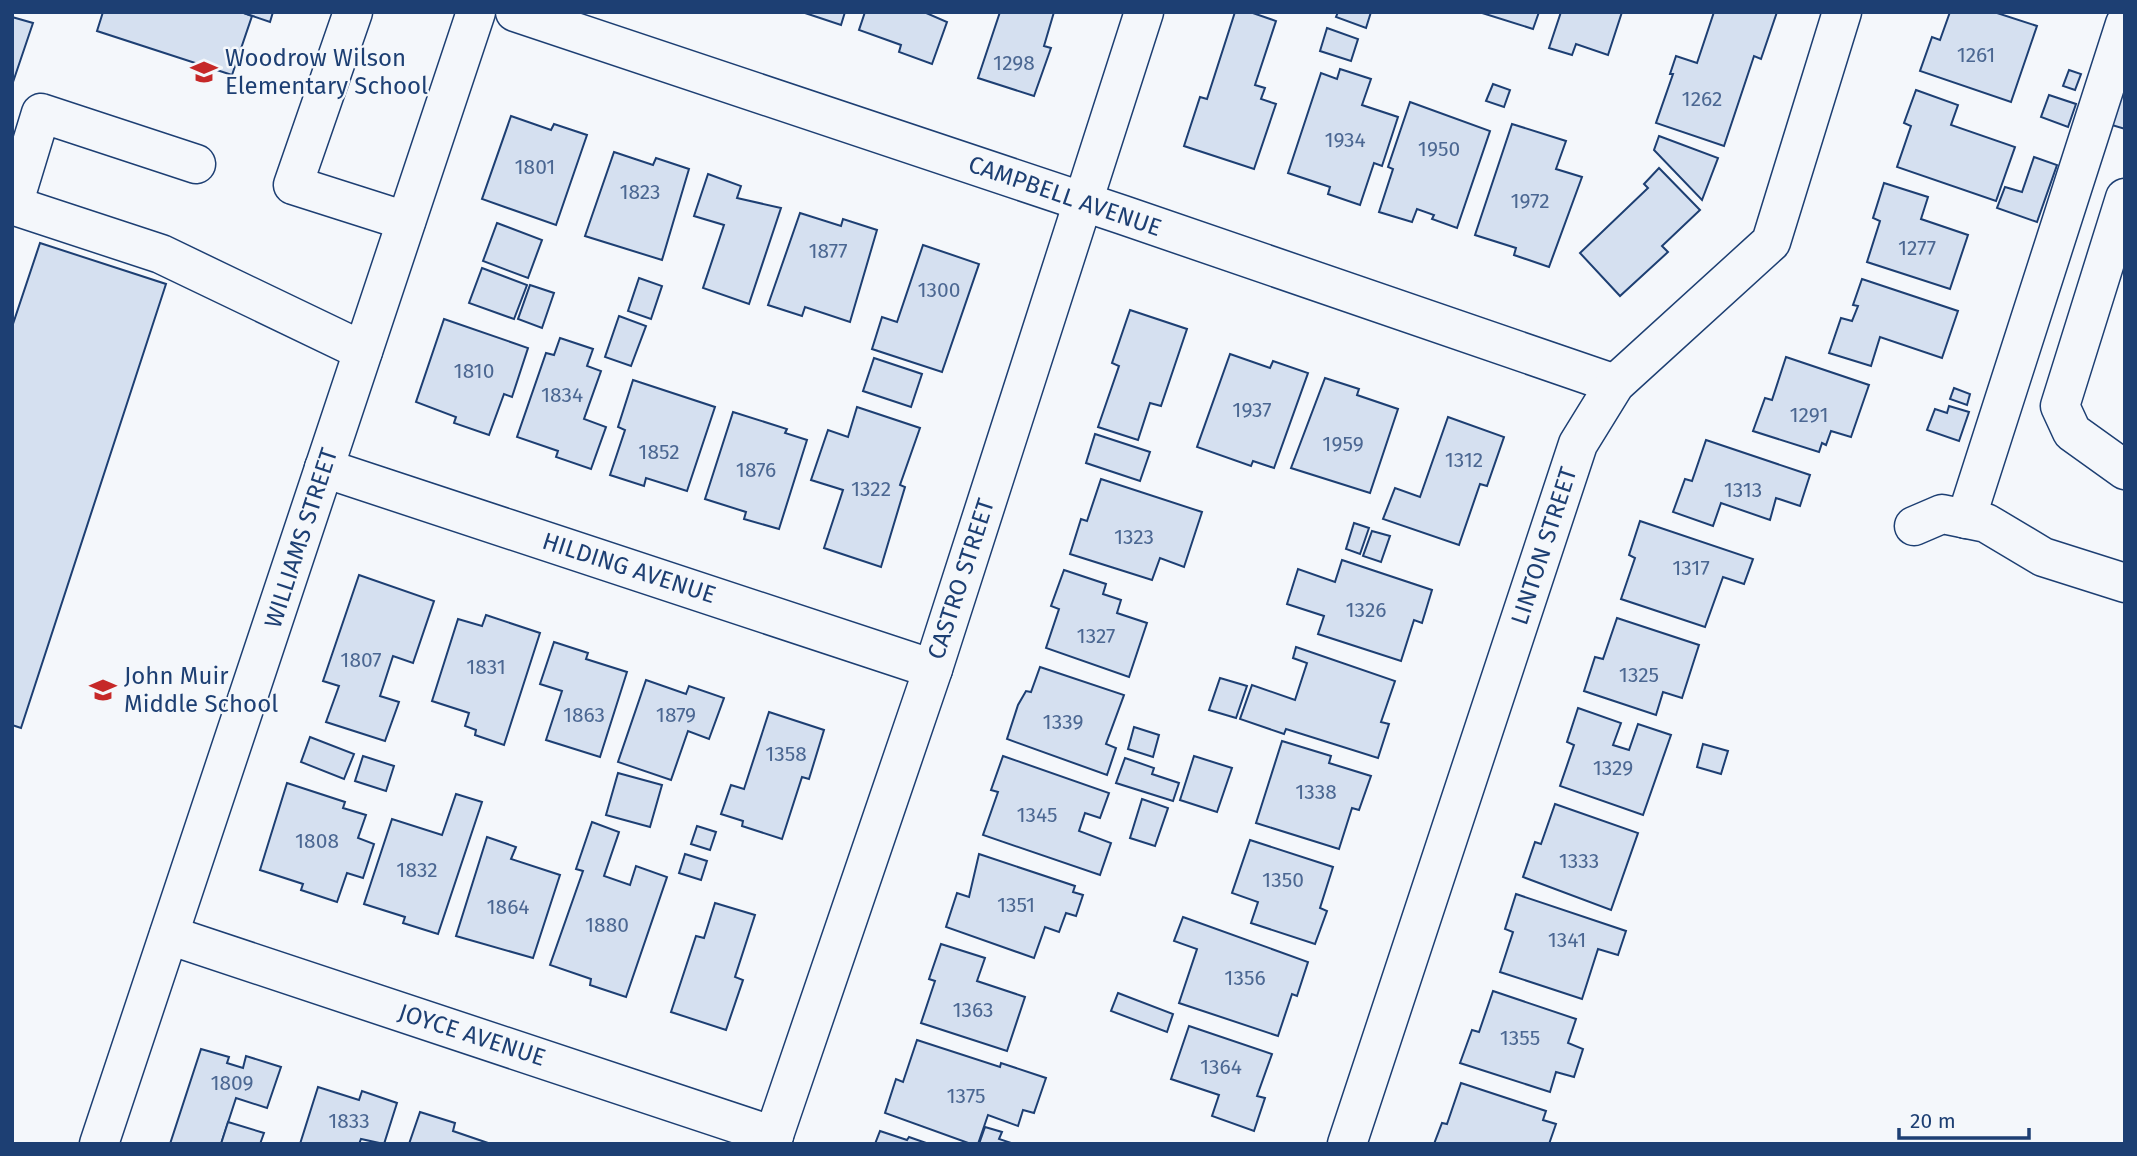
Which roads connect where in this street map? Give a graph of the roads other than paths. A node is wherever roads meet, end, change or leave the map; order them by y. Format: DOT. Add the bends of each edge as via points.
graph roads {
  1 [pos="353,12"];
  2 [pos="475,12"];
  3 [pos="515,12"];
  4 [pos="1144,12"];
  5 [pos="1842,12"];
  6 [pos="2125,24"];
  7 [pos="196,164"];
  8 [pos="2125,198"];
  9 [pos="1082,201"];
  10 [pos="13,205"];
  11 [pos="406,221"];
  12 [pos="363,351"];
  13 [pos="1615,384"];
  14 [pos="324,468"];
  15 [pos="2125,470"];
  16 [pos="1966,519"];
  17 [pos="1914,526"];
  18 [pos="2125,583"];
  19 [pos="933,669"];
  20 [pos="169,935"];
  21 [pos="773,1140"];
  22 [pos="99,1144"];
  23 [pos="1347,1144"];
  1 -- 11 [label="street" via="293,185"];
  2 -- 11 [label="street, WILLIAMS STREET"];
  3 -- 9 [label="street, CAMPBELL AVENUE"];
  4 -- 9 [label="street, CASTRO STREET"];
  5 -- 13 [label="street, LINTON STREET" via="1771,242"];
  6 -- 16 [label="street"];
  7 -- 10 [label="street" via="41,113"];
  8 -- 15 [label="street" via="2060,406 2072,432"];
  9 -- 13 [label="street, CAMPBELL AVENUE"];
  9 -- 19 [label="street, CASTRO STREET"];
  10 -- 12 [label="street" via="161,254"];
  11 -- 12 [label="street, WILLIAMS STREET"];
  12 -- 14 [label="street, WILLIAMS STREET"];
  13 -- 23 [label="street, LINTON STREET" via="1578,444"];
  14 -- 19 [label="street, HILDING AVENUE"];
  14 -- 20 [label="street, WILLIAMS STREET"];
  16 -- 17 [label="street" via="1942,514"];
  16 -- 18 [label="street" via="1986,523 2043,557"];
  19 -- 21 [label="street, CASTRO STREET"];
  20 -- 21 [label="street, JOYCE AVENUE"];
  20 -- 22 [label="street, WILLIAMS STREET"];
}
